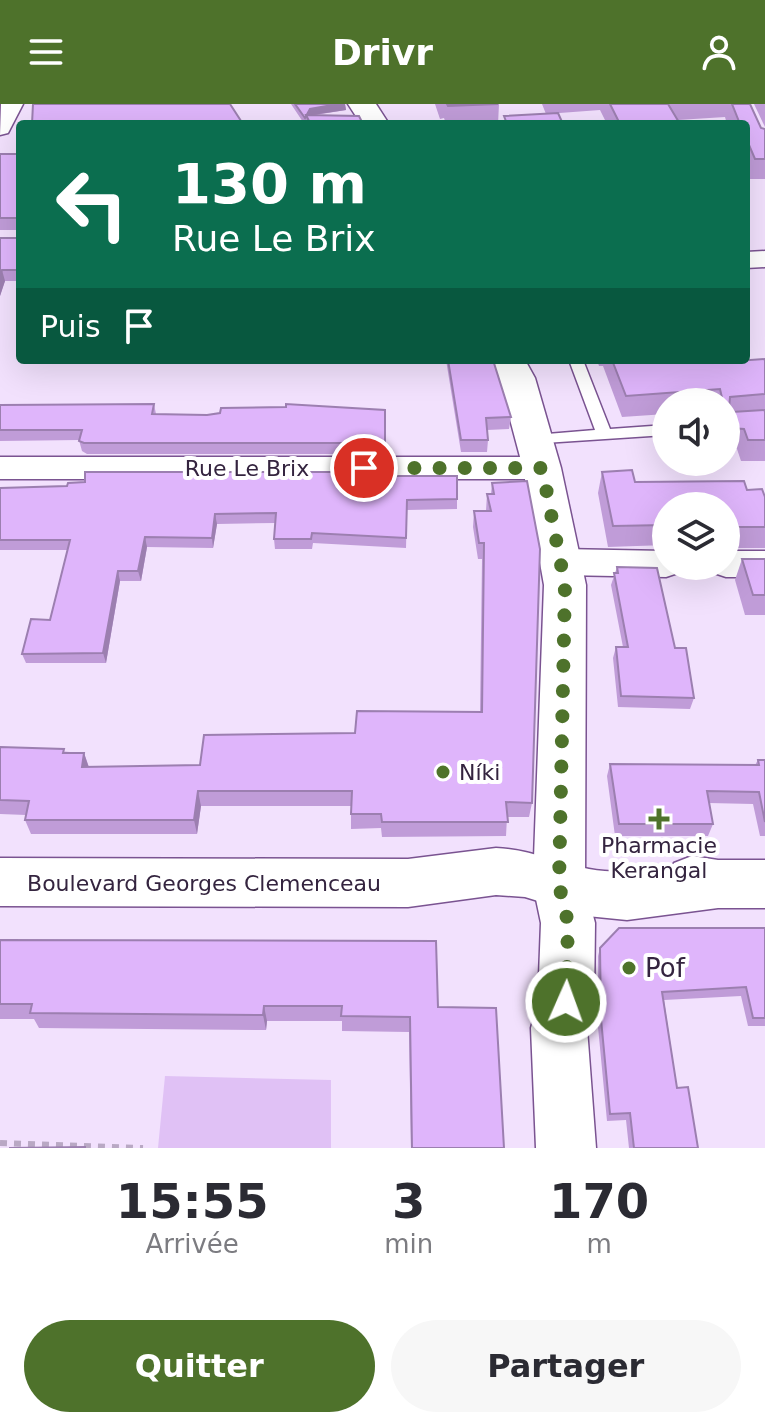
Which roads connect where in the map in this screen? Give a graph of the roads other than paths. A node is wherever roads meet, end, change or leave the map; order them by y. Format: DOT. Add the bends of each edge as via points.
graph roads {
  1 [pos="12,104"];
  2 [pos="0,128"];
  3 [pos="509,364"];
  4 [pos="577,364"];
  5 [pos="652,431"];
  6 [pos="604,435"];
  7 [pos="538,454"];
  8 [pos="0,468"];
  9 [pos="562,562"];
  10 [pos="652,564"];
  11 [pos="740,564"];
  12 [pos="765,564"];
  13 [pos="0,882"];
  14 [pos="742,884"];
  15 [pos="559,885"];
  16 [pos="566,1148"];
  1 -- 2 [label="street"];
  3 -- 7 [label="street"];
  4 -- 6 [label="lane"];
  5 -- 6 [label="lane"];
  6 -- 7 [label="lane"];
  7 -- 8 [label="street, Rue Le Brix"];
  7 -- 9 [label="street"];
  9 -- 10 [label="street"];
  9 -- 15 [label="street"];
  11 -- 12 [label="street"];
  13 -- 15 [label="street, Boulevard Georges Clemenceau" via="408,883 470,895 523,895"];
  14 -- 15 [label="street, Boulevard Georges Clemenceau" via="620,894"];
  15 -- 16 [label="street" via="543,922 541,978 559,1028"];
}
